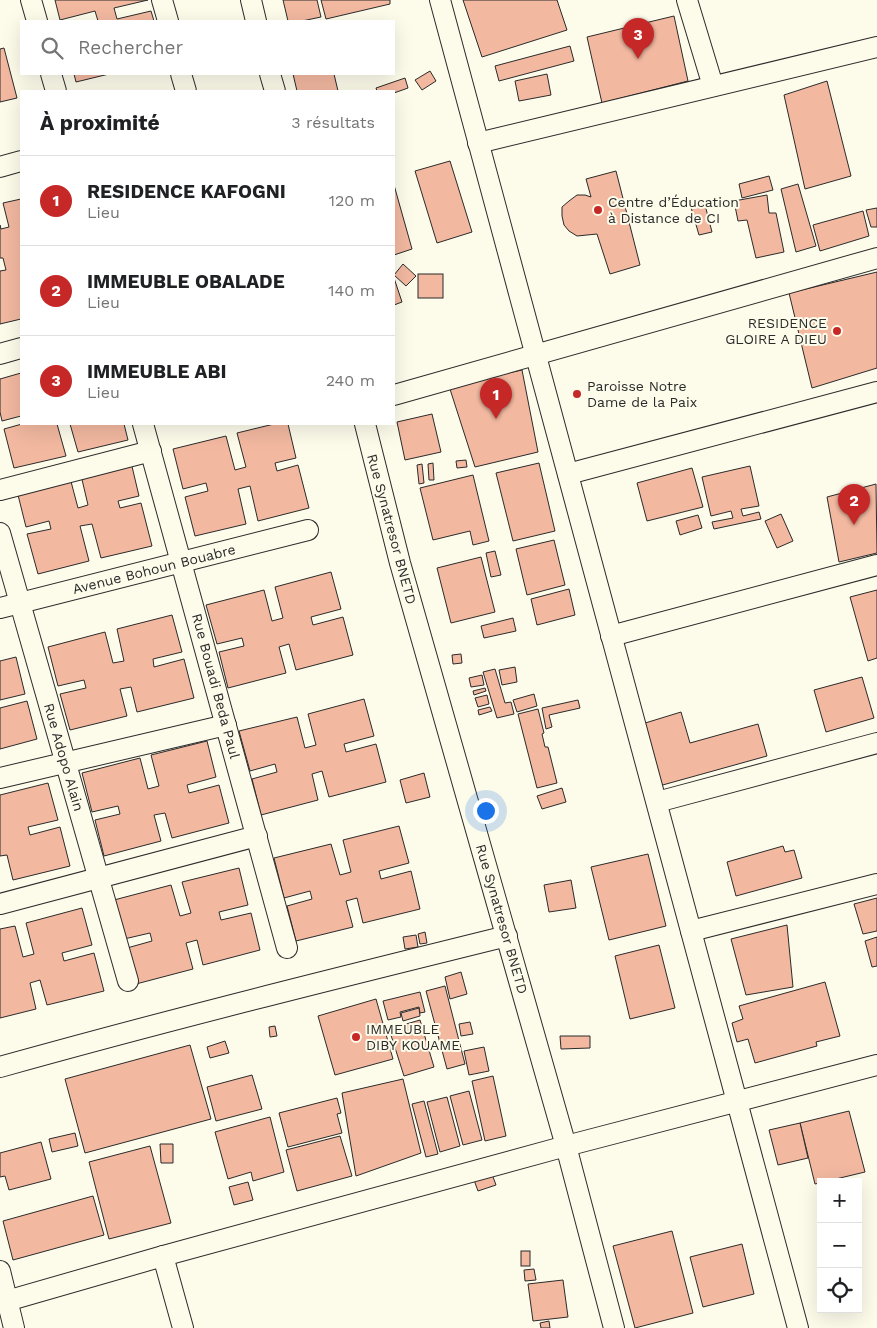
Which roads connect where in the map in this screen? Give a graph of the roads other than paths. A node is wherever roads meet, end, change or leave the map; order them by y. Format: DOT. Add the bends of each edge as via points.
graph roads {
  1 [pos="31,0"];
  2 [pos="162,0"];
  3 [pos="251,0"];
  4 [pos="440,0"];
  5 [pos="687,0"];
  6 [pos="37,20"];
  7 [pos="168,20"];
  8 [pos="256,20"];
  9 [pos="877,47"];
  10 [pos="51,75"];
  11 [pos="181,75"];
  12 [pos="270,75"];
  13 [pos="713,86"];
  14 [pos="56,90"];
  15 [pos="186,90"];
  16 [pos="275,90"];
  17 [pos="478,143"];
  18 [pos="20,161"];
  19 [pos="0,167"];
  20 [pos="877,258"];
  21 [pos="20,348"];
  22 [pos="0,354"];
  23 [pos="536,354"];
  24 [pos="877,392"];
  25 [pos="395,395"];
  26 [pos="143,425"];
  27 [pos="365,425"];
  28 [pos="151,451"];
  29 [pos="568,474"];
  30 [pos="0,490"];
  31 [pos="308,530"];
  32 [pos="0,533"];
  33 [pos="182,562"];
  34 [pos="877,565"];
  35 [pos="10,605"];
  36 [pos="612,636"];
  37 [pos="226,725"];
  38 [pos="877,744"];
  39 [pos="65,762"];
  40 [pos="0,778"];
  41 [pos="656,802"];
  42 [pos="257,836"];
  43 [pos="98,878"];
  44 [pos="877,884"];
  45 [pos="0,904"];
  46 [pos="692,931"];
  47 [pos="506,936"];
  48 [pos="287,948"];
  49 [pos="128,981"];
  50 [pos="877,1065"];
  51 [pos="0,1067"];
  52 [pos="737,1102"];
  53 [pos="566,1146"];
  54 [pos="163,1256"];
  55 [pos="0,1271"];
  56 [pos="4,1302"];
  57 [pos="14,1328"];
  58 [pos="183,1328"];
  59 [pos="614,1328"];
  60 [pos="798,1328"];
  1 -- 6 [label="street"];
  2 -- 7 [label="street"];
  3 -- 8 [label="street"];
  4 -- 17 [label="street"];
  5 -- 13 [label="street"];
  9 -- 13 [label="street"];
  10 -- 14 [label="street"];
  11 -- 15 [label="street"];
  12 -- 16 [label="street"];
  13 -- 17 [label="street"];
  17 -- 23 [label="street"];
  18 -- 19 [label="street"];
  20 -- 23 [label="street"];
  21 -- 22 [label="street"];
  23 -- 25 [label="street"];
  23 -- 29 [label="street"];
  24 -- 29 [label="street"];
  26 -- 28 [label="street, Rue Bouadi Beda Paul"];
  27 -- 47 [label="street, Rue Synatresor BNETD" via="400,564"];
  28 -- 30 [label="street"];
  28 -- 33 [label="street, Rue Bouadi Beda Paul"];
  29 -- 36 [label="street"];
  31 -- 33 [label="street, Avenue Bohoun Bouabre"];
  32 -- 35 [label="street, Rue Adopo Alain"];
  33 -- 35 [label="street, Avenue Bohoun Bouabre"];
  33 -- 37 [label="street, Rue Bouadi Beda Paul"];
  34 -- 36 [label="street"];
  35 -- 39 [label="street, Rue Adopo Alain"];
  36 -- 41 [label="street"];
  37 -- 39 [label="street"];
  37 -- 42 [label="street, Rue Bouadi Beda Paul"];
  38 -- 41 [label="street"];
  39 -- 40 [label="street"];
  39 -- 43 [label="street, Rue Adopo Alain"];
  41 -- 46 [label="street"];
  42 -- 43 [label="street"];
  42 -- 48 [label="street, Rue Bouadi Beda Paul"];
  43 -- 45 [label="street"];
  43 -- 49 [label="street, Rue Adopo Alain"];
  44 -- 46 [label="street"];
  46 -- 52 [label="street"];
  47 -- 51 [label="street" via="298,987"];
  47 -- 53 [label="street, Rue Synatresor BNETD"];
  50 -- 52 [label="street"];
  52 -- 53 [label="street"];
  52 -- 60 [label="street"];
  53 -- 54 [label="street"];
  53 -- 59 [label="street, Rue Synatresor BNETD"];
  54 -- 56 [label="street"];
  54 -- 58 [label="street"];
  55 -- 56 [label="street"];
  56 -- 57 [label="street"];
}
